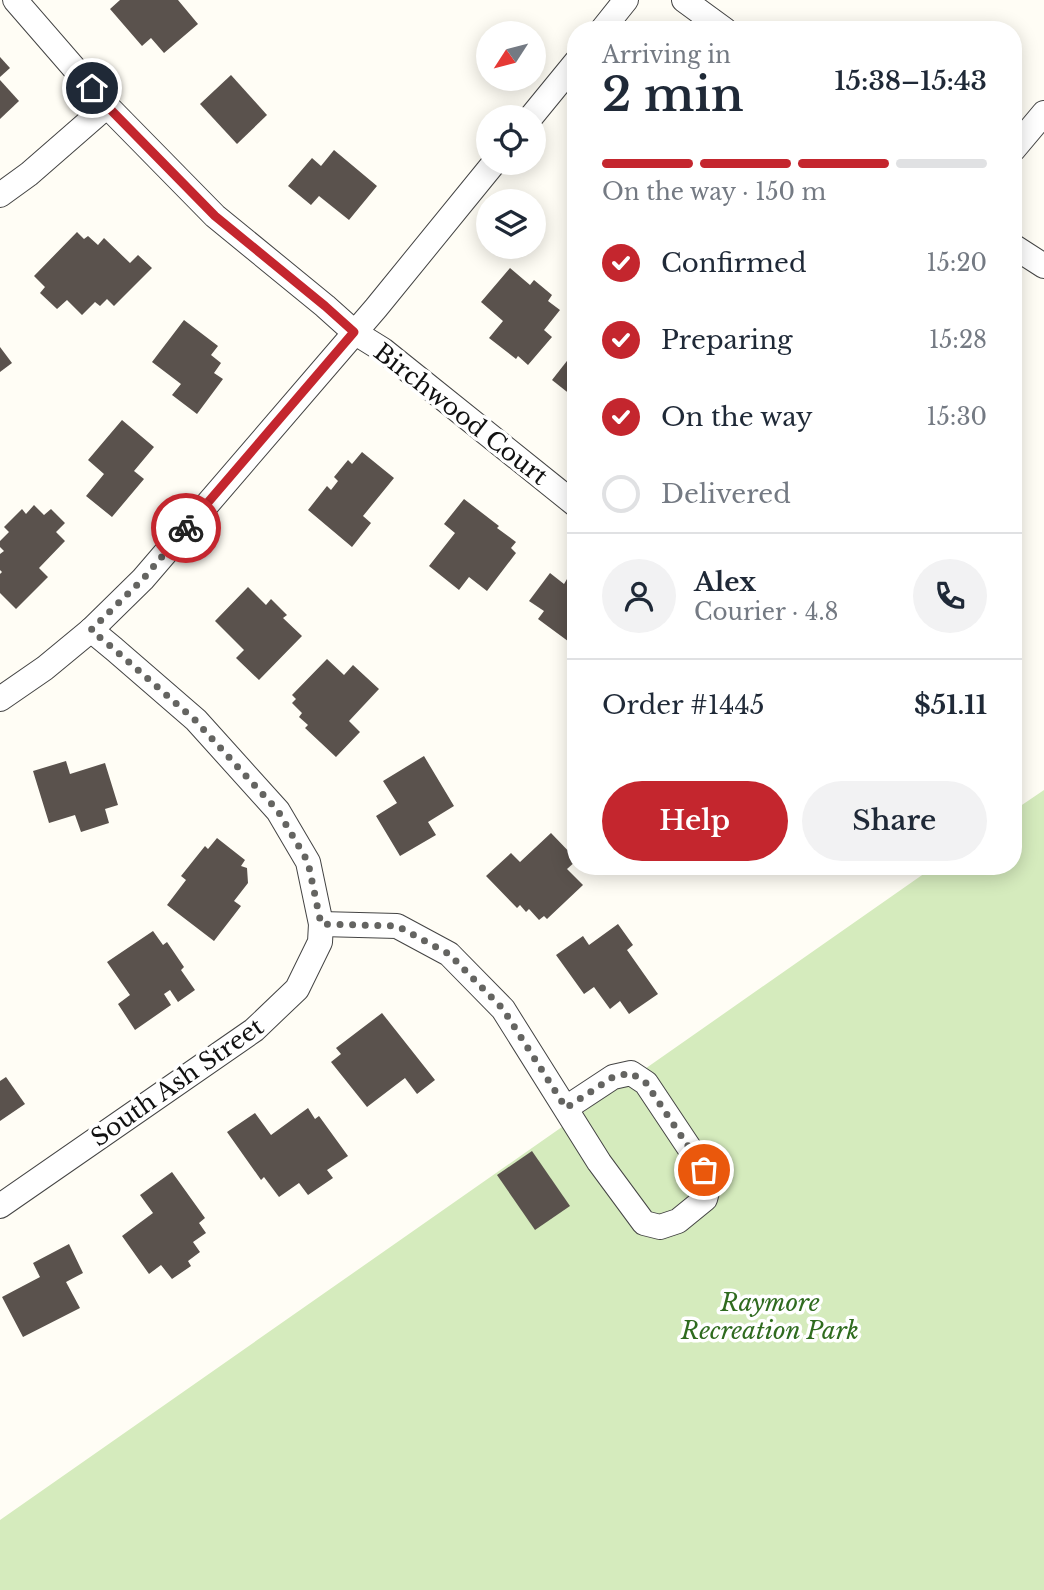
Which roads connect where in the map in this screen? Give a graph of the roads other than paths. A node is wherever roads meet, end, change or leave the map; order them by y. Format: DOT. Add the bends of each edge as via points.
graph roads {
  1 [pos="15,0"];
  2 [pos="626,0"];
  3 [pos="684,0"];
  4 [pos="609,21"];
  5 [pos="713,21"];
  6 [pos="567,73"];
  7 [pos="541,105"];
  8 [pos="107,106"];
  9 [pos="1044,113"];
  10 [pos="1022,139"];
  11 [pos="484,175"];
  12 [pos="0,195"];
  13 [pos="1022,252"];
  14 [pos="1044,266"];
  15 [pos="354,332"];
  16 [pos="567,498"];
  17 [pos="91,630"];
  18 [pos="0,699"];
  19 [pos="321,924"];
  20 [pos="566,1108"];
  21 [pos="0,1206"];
  1 -- 8 [label="street, Birchwood Court"];
  2 -- 4 [label="street"];
  3 -- 5 [label="street"];
  6 -- 7 [label="street"];
  8 -- 12 [label="street"];
  8 -- 15 [label="street, Birchwood Court" via="215,216"];
  9 -- 10 [label="street"];
  11 -- 15 [label="street"];
  13 -- 14 [label="street"];
  15 -- 16 [label="street, Birchwood Court" via="383,350"];
  15 -- 17 [label="street" via="143,579"];
  17 -- 18 [label="street"];
  17 -- 19 [label="street, South Ash Street" via="195,720 278,811 308,862"];
  19 -- 20 [label="street" via="397,926 449,954 503,1009"];
  19 -- 21 [label="street, South Ash Street" via="320,942 296,989 254,1030"];
  20 -- 20 [label="street" via="644,1223 660,1227 678,1221 705,1199 704,1170 646,1083 631,1073 613,1077"];
}
